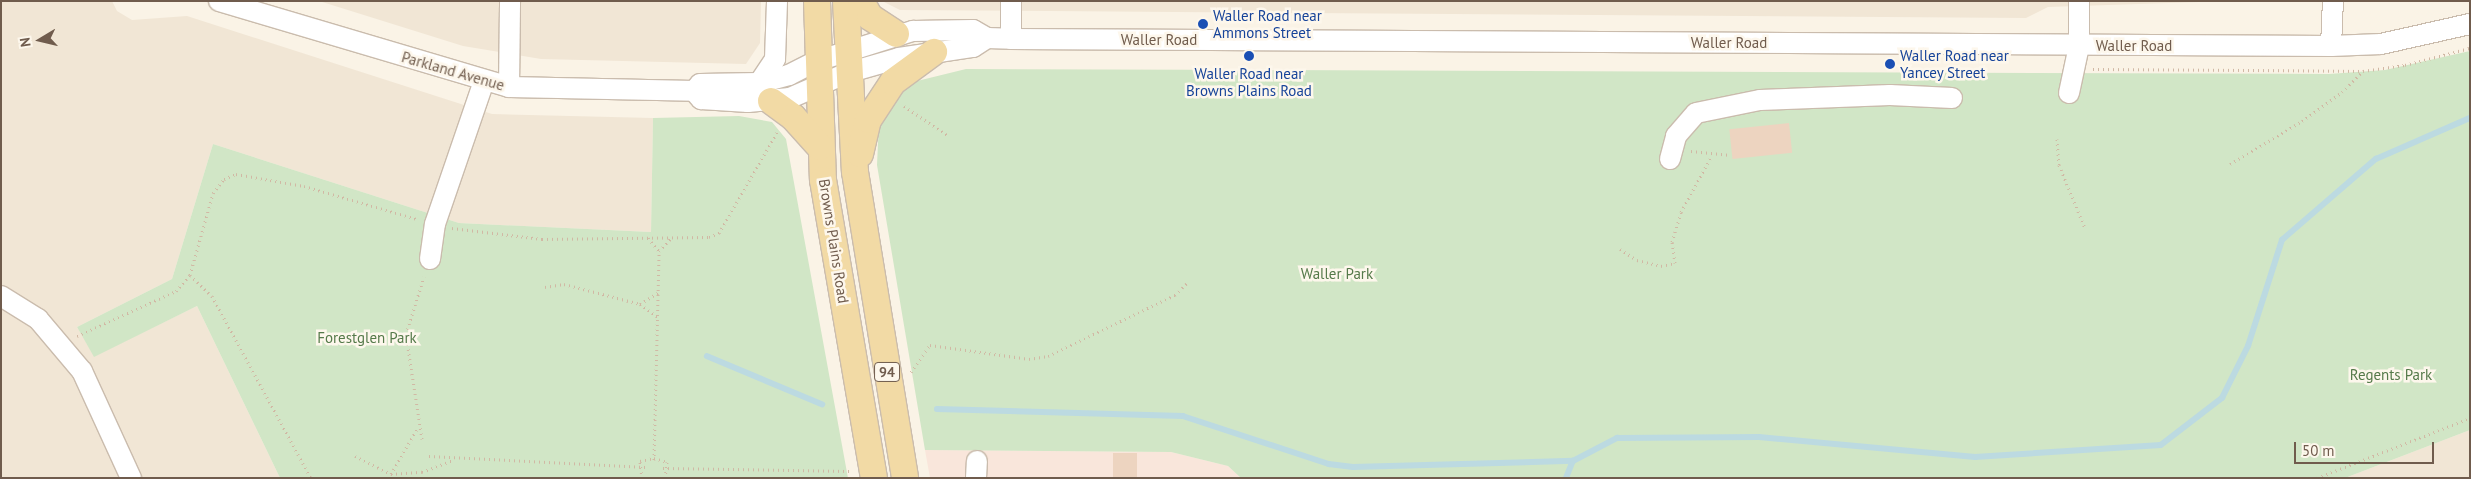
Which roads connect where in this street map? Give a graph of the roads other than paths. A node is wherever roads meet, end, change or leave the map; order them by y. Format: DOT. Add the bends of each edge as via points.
graph roads {
  1 [pos="219,1"];
  2 [pos="510,1"];
  3 [pos="777,1"];
  4 [pos="817,1"];
  5 [pos="846,1"];
  6 [pos="861,1"];
  7 [pos="1011,1"];
  8 [pos="2079,1"];
  9 [pos="2334,1"];
  10 [pos="2470,24"];
  11 [pos="896,34"];
  12 [pos="987,38"];
  13 [pos="1011,39"];
  14 [pos="2079,46"];
  15 [pos="2331,46"];
  16 [pos="934,52"];
  17 [pos="816,61"];
  18 [pos="846,62"];
  19 [pos="484,81"];
  20 [pos="509,87"];
  21 [pos="817,87"];
  22 [pos="765,92"];
  23 [pos="2069,93"];
  24 [pos="1952,98"];
  25 [pos="820,146"];
  26 [pos="1672,153"];
  27 [pos="855,172"];
  28 [pos="430,259"];
  29 [pos="1,296"];
  30 [pos="131,478"];
  31 [pos="874,478"];
  32 [pos="905,478"];
  1 -- 19 [label="street, Parkland Avenue"];
  2 -- 20 [label="street"];
  3 -- 22 [label="street" via="775,59"];
  4 -- 17 [label="main road, Browns Plains Road / 94"];
  5 -- 18 [label="main road, Browns Plains Road / 94"];
  6 -- 11 [label="main road" via="870,17"];
  7 -- 13 [label="street"];
  8 -- 14 [label="street"];
  9 -- 15 [label="street"];
  10 -- 15 [label="street, Waller Road" via="2406,40"];
  11 -- 12 [label="street, Waller Road" via="973,30"];
  11 -- 18 [label="street, Waller Road"];
  12 -- 13 [label="street, Waller Road"];
  12 -- 16 [label="street, Waller Road" via="972,47"];
  13 -- 14 [label="street, Waller Road"];
  14 -- 15 [label="street, Waller Road"];
  14 -- 23 [label="street"];
  16 -- 18 [label="street, Waller Road"];
  16 -- 27 [label="main road" via="903,71 885,92 868,120"];
  17 -- 18 [label="street, Waller Road"];
  17 -- 21 [label="main road, Browns Plains Road / 94"];
  17 -- 22 [label="street, Parkland Avenue"];
  18 -- 21 [label="street, Waller Road"];
  18 -- 27 [label="main road, Browns Plains Road / 94"];
  19 -- 20 [label="street, Parkland Avenue"];
  19 -- 28 [label="street" via="435,224"];
  20 -- 22 [label="street, Parkland Avenue" via="694,91 701,99"];
  21 -- 22 [label="street, Parkland Avenue"];
  21 -- 25 [label="main road, Browns Plains Road / 94"];
  22 -- 25 [label="main road"];
  24 -- 26 [label="street" via="1890,95 1760,100 1696,113 1683,123"];
  25 -- 31 [label="main road, Browns Plains Road / 94"];
  27 -- 32 [label="main road, Browns Plains Road / 94"];
  29 -- 30 [label="street" via="38,319 82,371"];
}
